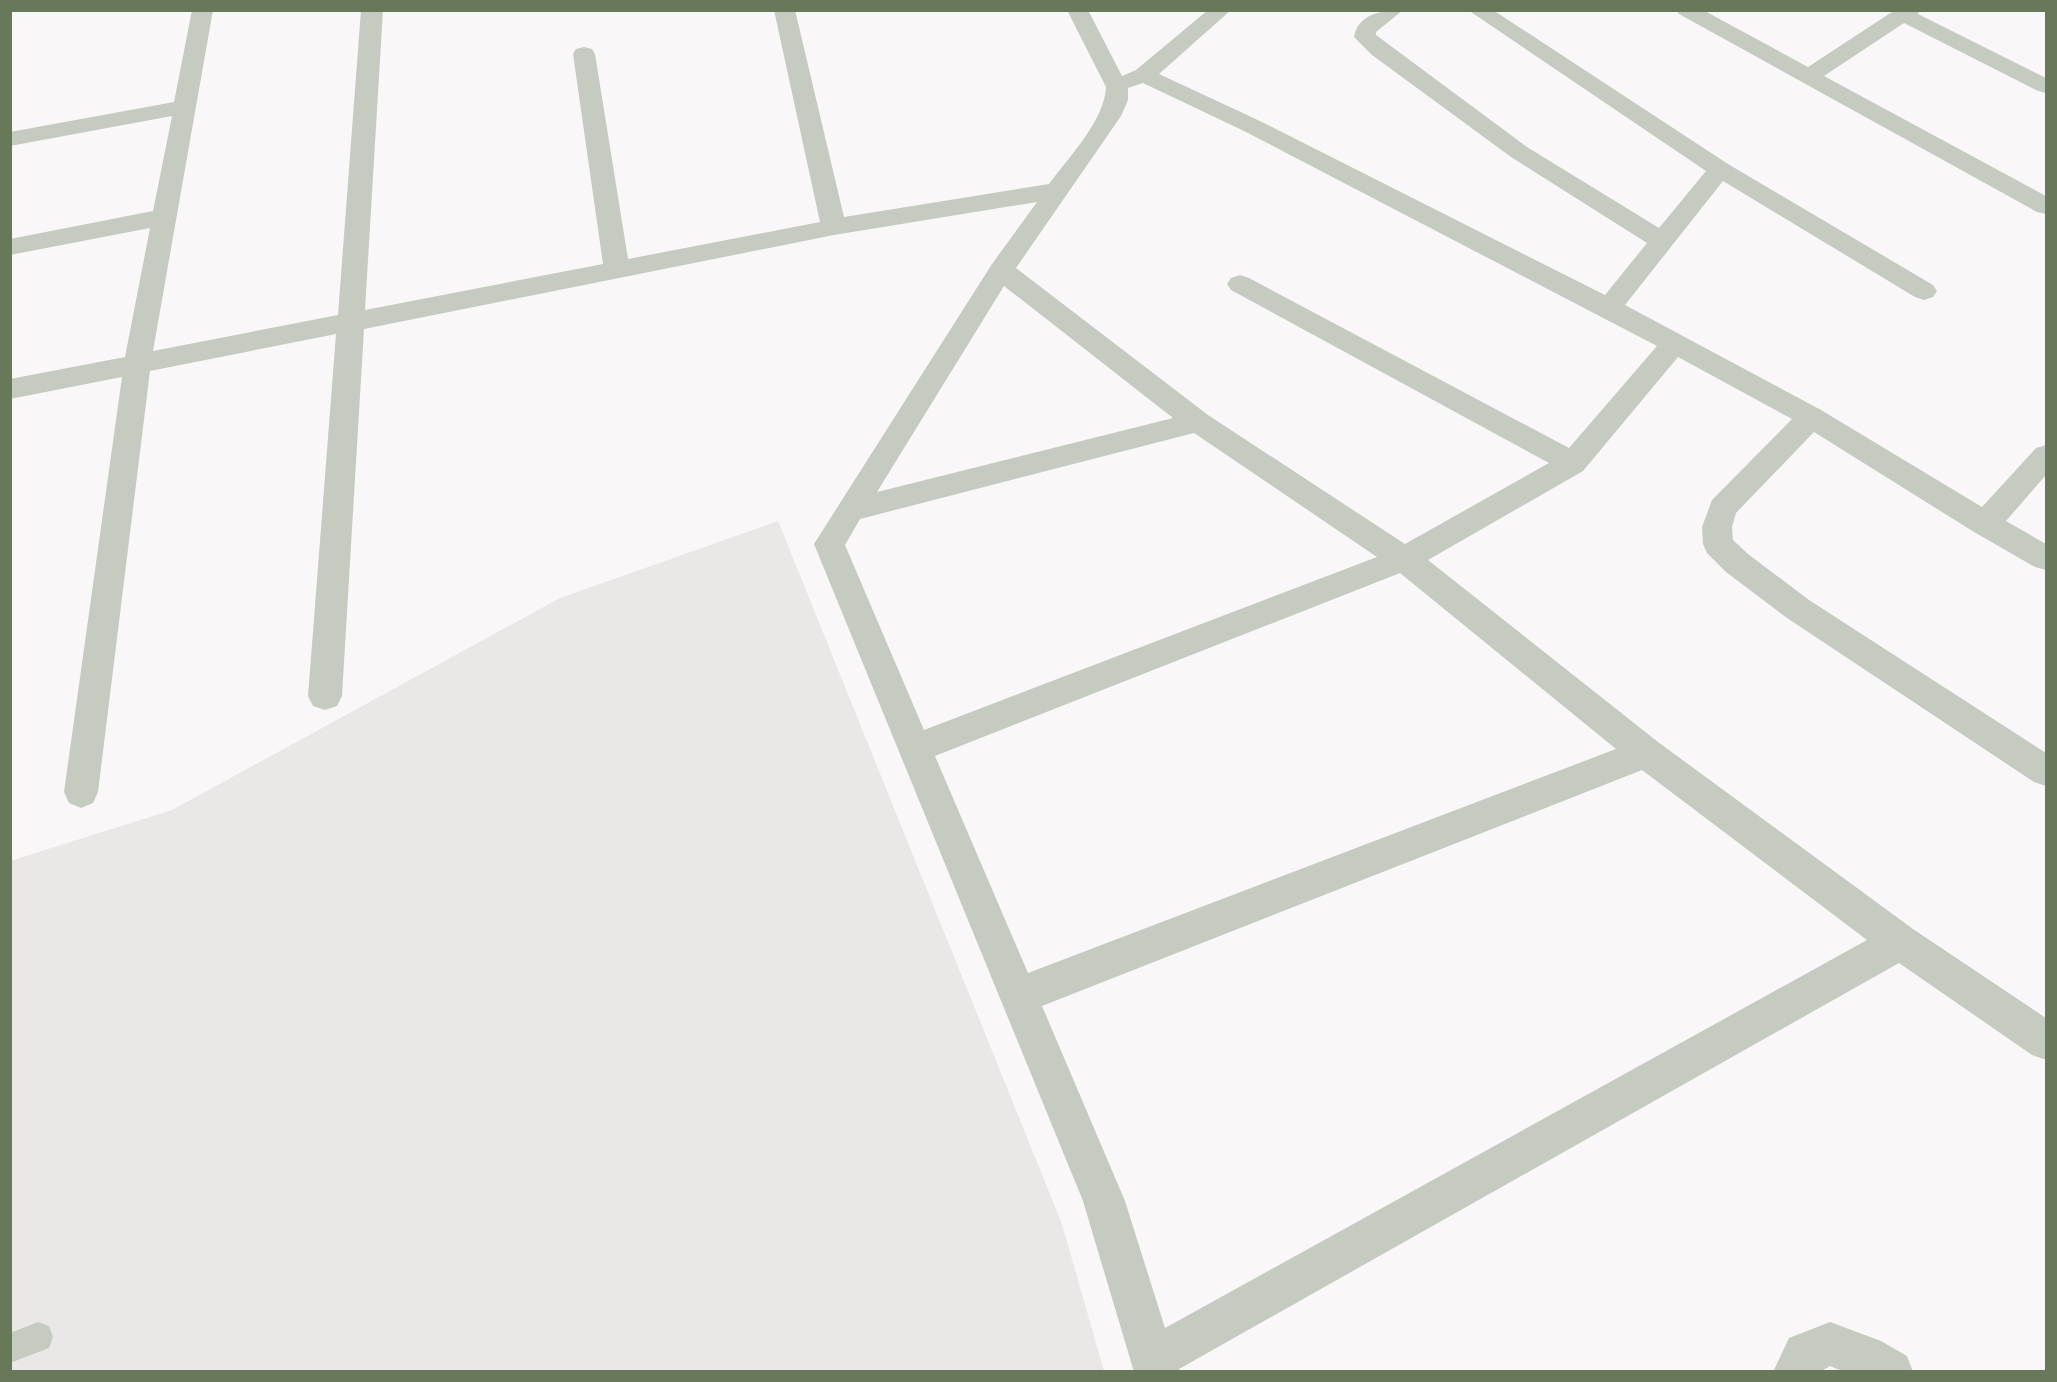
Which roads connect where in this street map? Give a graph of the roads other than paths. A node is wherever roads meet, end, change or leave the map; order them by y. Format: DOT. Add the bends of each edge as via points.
graph roads {
  1 [pos="203,10"];
  2 [pos="372,10"];
  3 [pos="784,10"];
  4 [pos="1077,10"];
  5 [pos="1221,10"];
  6 [pos="1393,10"];
  7 [pos="1478,10"];
  8 [pos="1686,10"];
  9 [pos="1907,13"];
  10 [pos="584,54"];
  11 [pos="1809,76"];
  12 [pos="1130,81"];
  13 [pos="2046,86"];
  14 [pos="185,107"];
  15 [pos="10,139"];
  16 [pos="1720,169"];
  17 [pos="1056,191"];
  18 [pos="2046,206"];
  19 [pos="165,217"];
  20 [pos="834,227"];
  21 [pos="1663,242"];
  22 [pos="10,247"];
  23 [pos="617,270"];
  24 [pos="1000,270"];
  25 [pos="1240,284"];
  26 [pos="1924,291"];
  27 [pos="1609,308"];
  28 [pos="350,322"];
  29 [pos="1674,344"];
  30 [pos="137,364"];
  31 [pos="10,389"];
  32 [pos="1811,417"];
  33 [pos="1198,422"];
  34 [pos="2046,456"];
  35 [pos="1572,463"];
  36 [pos="850,510"];
  37 [pos="1985,524"];
  38 [pos="2046,558"];
  39 [pos="1404,559"];
  40 [pos="325,696"];
  41 [pos="915,749"];
  42 [pos="1646,753"];
  43 [pos="2046,771"];
  44 [pos="81,792"];
  45 [pos="1900,942"];
  46 [pos="1018,996"];
  47 [pos="2046,1041"];
  48 [pos="39,1337"];
  49 [pos="10,1348"];
  50 [pos="1155,1365"];
  51 [pos="1795,1371"];
  52 [pos="1891,1371"];
  1 -- 14 [label="street"];
  2 -- 28 [label="street"];
  3 -- 20 [label="street"];
  4 -- 12 [label="street"];
  5 -- 12 [label="street"];
  6 -- 21 [label="street" via="1366,30 1365,37 1380,51 1519,152"];
  7 -- 16 [label="street"];
  8 -- 11 [label="street"];
  9 -- 11 [label="street"];
  9 -- 13 [label="street"];
  10 -- 23 [label="street"];
  11 -- 18 [label="street"];
  12 -- 17 [label="street"];
  12 -- 27 [label="street" via="1252,126"];
  14 -- 15 [label="street"];
  14 -- 19 [label="street"];
  16 -- 21 [label="street"];
  16 -- 26 [label="street"];
  17 -- 20 [label="street"];
  17 -- 24 [label="street"];
  19 -- 22 [label="street"];
  19 -- 30 [label="street"];
  20 -- 23 [label="street"];
  21 -- 27 [label="street"];
  23 -- 28 [label="street"];
  24 -- 33 [label="street"];
  24 -- 36 [label="street"];
  25 -- 35 [label="street"];
  27 -- 29 [label="street"];
  28 -- 30 [label="street"];
  28 -- 40 [label="street"];
  29 -- 32 [label="street"];
  29 -- 35 [label="street"];
  30 -- 31 [label="street"];
  30 -- 44 [label="street"];
  32 -- 37 [label="street"];
  32 -- 43 [label="street" via="1723,508 1717,527 1718,544 1737,564 1798,609"];
  33 -- 36 [label="street"];
  33 -- 39 [label="street"];
  34 -- 37 [label="street"];
  35 -- 39 [label="street"];
  36 -- 41 [label="street" via="829,544"];
  37 -- 38 [label="street"];
  39 -- 41 [label="street"];
  39 -- 42 [label="street"];
  41 -- 46 [label="street"];
  42 -- 45 [label="street"];
  42 -- 46 [label="street"];
  45 -- 47 [label="street"];
  45 -- 50 [label="street"];
  46 -- 50 [label="street" via="1104,1202"];
  48 -- 49 [label="lane"];
  51 -- 52 [label="street" via="1805,1354 1830,1344"];
}
